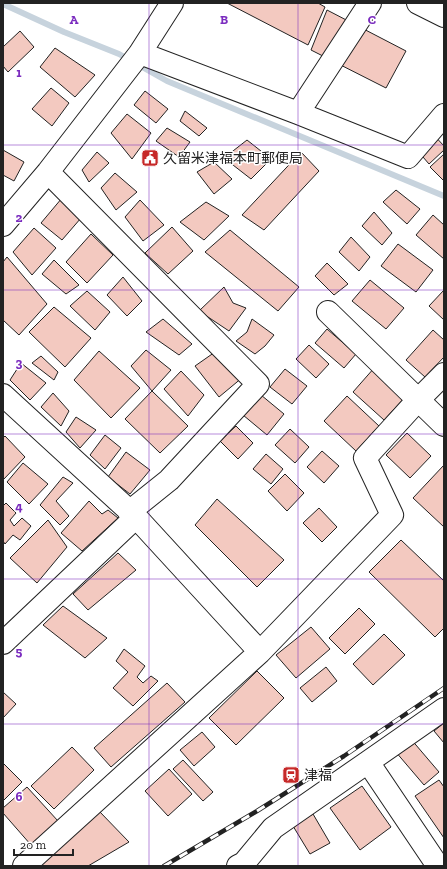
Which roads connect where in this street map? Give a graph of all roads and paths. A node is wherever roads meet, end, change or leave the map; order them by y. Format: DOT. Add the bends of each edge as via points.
graph roads {
  1 [pos="172,3"];
  2 [pos="370,3"];
  3 [pos="418,3"];
  4 [pos="444,16"];
  5 [pos="140,53"];
  6 [pos="298,113"];
  7 [pos="444,115"];
  8 [pos="48,172"];
  9 [pos="3,225"];
  10 [pos="328,312"];
  11 [pos="444,374"];
  12 [pos="3,395"];
  13 [pos="418,400"];
  14 [pos="444,425"];
  15 [pos="133,515"];
  16 [pos="3,643"];
  17 [pos="260,652"];
  18 [pos="444,709"];
  19 [pos="368,762"];
  20 [pos="24,866"];
  21 [pos="238,866"];
  22 [pos="438,866"];
  1 -- 5 [label="street"];
  2 -- 6 [label="street"];
  3 -- 4 [label="street"];
  5 -- 6 [label="street"];
  5 -- 8 [label="street"];
  6 -- 7 [label="street" via="408,157"];
  8 -- 9 [label="street"];
  8 -- 15 [label="street" via="258,384"];
  10 -- 13 [label="street"];
  11 -- 13 [label="street"];
  12 -- 15 [label="street"];
  13 -- 14 [label="street"];
  13 -- 17 [label="street" via="365,458 392,515"];
  15 -- 16 [label="street"];
  15 -- 17 [label="street"];
  17 -- 20 [label="street"];
  18 -- 19 [label="street"];
  19 -- 21 [label="street" via="273,828 244,863"];
  19 -- 22 [label="street"];
}
